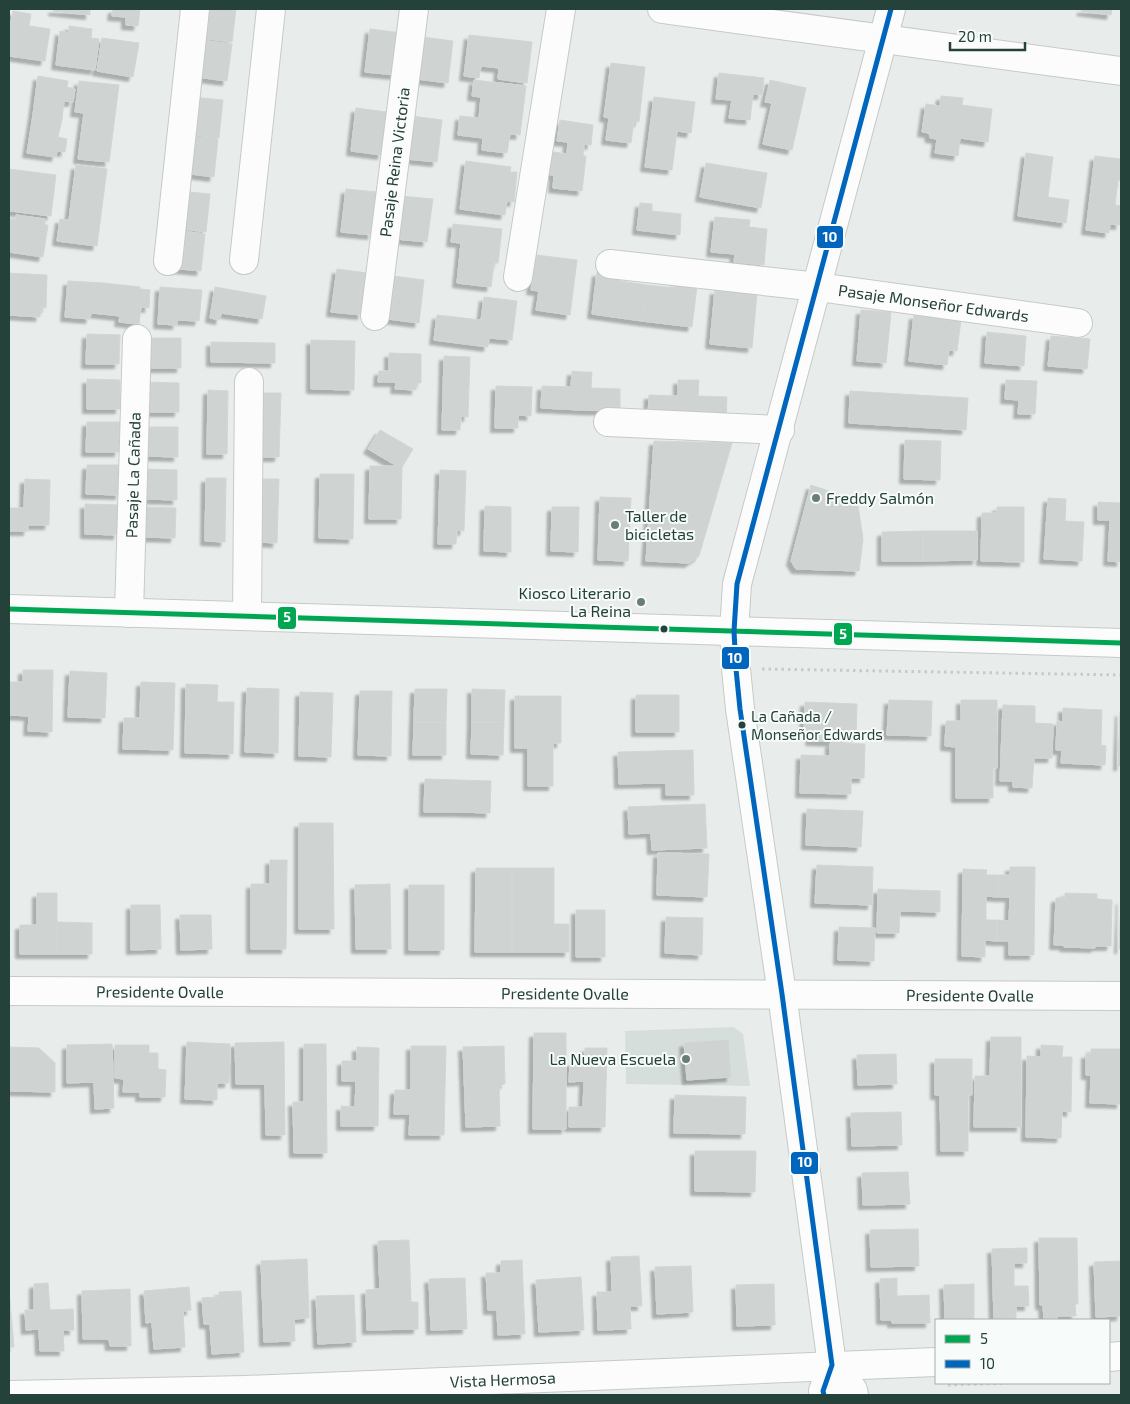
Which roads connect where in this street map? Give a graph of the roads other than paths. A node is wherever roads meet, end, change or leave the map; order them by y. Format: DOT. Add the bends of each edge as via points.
graph roads {
  1 [pos="195,9"];
  2 [pos="271,9"];
  3 [pos="414,9"];
  4 [pos="562,9"];
  5 [pos="662,9"];
  6 [pos="891,9"];
  7 [pos="884,38"];
  8 [pos="1121,71"];
  9 [pos="244,260"];
  10 [pos="168,261"];
  11 [pos="610,264"];
  12 [pos="518,277"];
  13 [pos="818,287"];
  14 [pos="375,316"];
  15 [pos="1078,323"];
  16 [pos="137,339"];
  17 [pos="249,382"];
  18 [pos="608,422"];
  19 [pos="780,430"];
  20 [pos="9,609"];
  21 [pos="129,613"];
  22 [pos="247,616"];
  23 [pos="734,631"];
  24 [pos="1121,643"];
  25 [pos="9,990"];
  26 [pos="782,994"];
  27 [pos="1121,996"];
  28 [pos="935,1362"];
  29 [pos="832,1365"];
  30 [pos="638,1384"];
  31 [pos="9,1395"];
  32 [pos="824,1395"];
  33 [pos="854,1395"];
  1 -- 10 [label="street"];
  2 -- 9 [label="street"];
  3 -- 14 [label="street, Pasaje Reina Victoria"];
  4 -- 12 [label="street"];
  5 -- 7 [label="street"];
  6 -- 7 [label="street"];
  7 -- 8 [label="street"];
  7 -- 13 [label="street"];
  11 -- 13 [label="street, Pasaje Monseñor Edwards"];
  13 -- 15 [label="street, Pasaje Monseñor Edwards"];
  13 -- 19 [label="street"];
  16 -- 21 [label="street, Pasaje La Cañada"];
  17 -- 22 [label="street"];
  18 -- 19 [label="street"];
  19 -- 23 [label="street" via="737,584"];
  20 -- 21 [label="street"];
  21 -- 22 [label="street"];
  22 -- 23 [label="street"];
  23 -- 24 [label="street"];
  23 -- 26 [label="street" via="740,709"];
  25 -- 26 [label="street, Presidente Ovalle"];
  26 -- 27 [label="street, Presidente Ovalle"];
  26 -- 29 [label="street"];
  28 -- 29 [label="street, Vista Hermosa"];
  29 -- 30 [label="street, Vista Hermosa"];
  29 -- 32 [label="street"];
  29 -- 33 [label="street"];
  30 -- 31 [label="street, Vista Hermosa"];
}
